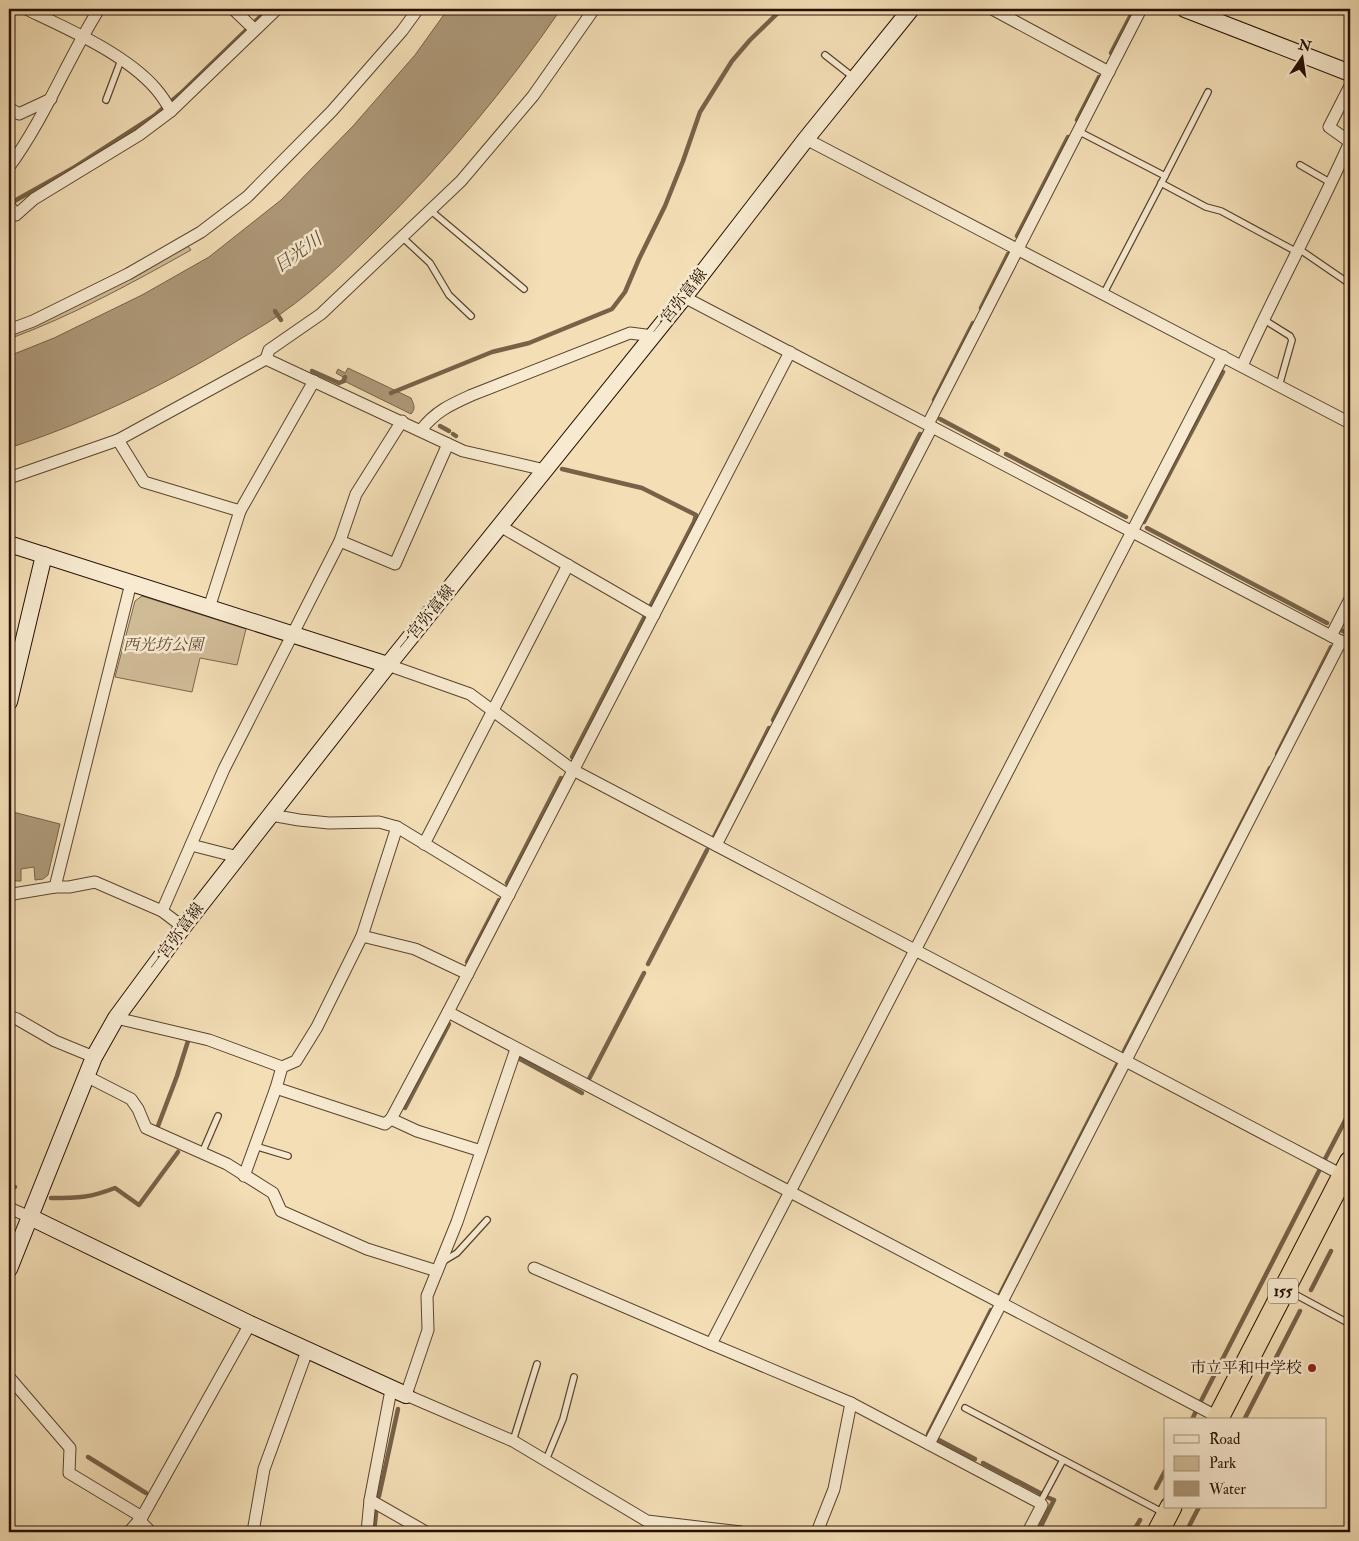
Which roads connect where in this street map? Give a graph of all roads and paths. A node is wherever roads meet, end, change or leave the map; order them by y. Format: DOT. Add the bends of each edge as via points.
graph roads {
  1 [pos="26,9"];
  2 [pos="99,9"];
  3 [pos="233,9"];
  4 [pos="277,9"];
  5 [pos="418,9"];
  6 [pos="594,9"];
  7 [pos="911,9"];
  8 [pos="992,9"];
  9 [pos="1141,9"];
  10 [pos="1185,9"];
  11 [pos="250,25"];
  12 [pos="82,36"];
  13 [pos="825,55"];
  14 [pos="121,60"];
  15 [pos="1109,72"];
  16 [pos="1350,73"];
  17 [pos="855,79"];
  18 [pos="1350,86"];
  19 [pos="1208,92"];
  20 [pos="51,99"];
  21 [pos="106,100"];
  22 [pos="168,106"];
  23 [pos="9,108"];
  24 [pos="1078,131"];
  25 [pos="806,139"];
  26 [pos="1300,165"];
  27 [pos="9,167"];
  28 [pos="1164,176"];
  29 [pos="1161,183"];
  30 [pos="1331,184"];
  31 [pos="11,208"];
  32 [pos="430,210"];
  33 [pos="402,237"];
  34 [pos="1018,249"];
  35 [pos="1298,250"];
  36 [pos="1350,284"];
  37 [pos="524,289"];
  38 [pos="1104,294"];
  39 [pos="684,297"];
  40 [pos="471,316"];
  41 [pos="1263,318"];
  42 [pos="9,330"];
  43 [pos="653,336"];
  44 [pos="790,352"];
  45 [pos="1223,356"];
  46 [pos="266,359"];
  47 [pos="1242,366"];
  48 [pos="314,381"];
  49 [pos="1279,386"];
  50 [pos="402,421"];
  51 [pos="1350,423"];
  52 [pos="930,426"];
  53 [pos="420,430"];
  54 [pos="118,440"];
  55 [pos="448,444"];
  56 [pos="545,470"];
  57 [pos="9,478"];
  58 [pos="240,511"];
  59 [pos="500,526"];
  60 [pos="1132,532"];
  61 [pos="340,541"];
  62 [pos="9,544"];
  63 [pos="44,555"];
  64 [pos="568,565"];
  65 [pos="131,583"];
  66 [pos="1350,600"];
  67 [pos="209,608"];
  68 [pos="654,615"];
  69 [pos="293,635"];
  70 [pos="1341,641"];
  71 [pos="388,665"];
  72 [pos="9,702"];
  73 [pos="492,711"];
  74 [pos="573,770"];
  75 [pos="271,815"];
  76 [pos="397,827"];
  77 [pos="424,844"];
  78 [pos="191,845"];
  79 [pos="716,845"];
  80 [pos="238,857"];
  81 [pos="55,887"];
  82 [pos="9,893"];
  83 [pos="509,895"];
  84 [pos="162,911"];
  85 [pos="183,927"];
  86 [pos="362,936"];
  87 [pos="915,950"];
  88 [pos="468,974"];
  89 [pos="448,1012"];
  90 [pos="9,1016"];
  91 [pos="116,1018"];
  92 [pos="516,1049"];
  93 [pos="94,1057"];
  94 [pos="1126,1061"];
  95 [pos="282,1066"];
  96 [pos="86,1076"];
  97 [pos="276,1088"];
  98 [pos="218,1116"];
  99 [pos="391,1118"];
  100 [pos="255,1146"];
  101 [pos="480,1152"];
  102 [pos="202,1153"];
  103 [pos="288,1156"];
  104 [pos="1348,1172"];
  105 [pos="244,1176"];
  106 [pos="790,1192"];
  107 [pos="9,1208"];
  108 [pos="30,1218"];
  109 [pos="487,1220"];
  110 [pos="439,1267"];
  111 [pos="9,1268"];
  112 [pos="534,1268"];
  113 [pos="1284,1289"];
  114 [pos="1001,1303"];
  115 [pos="250,1324"];
  116 [pos="1350,1324"];
  117 [pos="711,1344"];
  118 [pos="307,1351"];
  119 [pos="537,1364"];
  120 [pos="9,1377"];
  121 [pos="574,1377"];
  122 [pos="398,1392"];
  123 [pos="851,1403"];
  124 [pos="965,1408"];
  125 [pos="1217,1418"];
  126 [pos="513,1441"];
  127 [pos="929,1444"];
  128 [pos="546,1460"];
  129 [pos="1063,1460"];
  130 [pos="370,1500"];
  131 [pos="1040,1503"];
  132 [pos="1166,1518"];
  133 [pos="141,1519"];
  134 [pos="646,1527"];
  135 [pos="130,1532"];
  136 [pos="151,1532"];
  137 [pos="253,1532"];
  138 [pos="367,1532"];
  139 [pos="426,1532"];
  140 [pos="741,1532"];
  141 [pos="817,1532"];
  142 [pos="1028,1532"];
  1 -- 12 [label="street"];
  2 -- 12 [label="street"];
  3 -- 11 [label="street"];
  4 -- 22 [label="street"];
  5 -- 42 [label="street" via="332,111 247,197 201,232 128,274"];
  6 -- 32 [label="street" via="532,96 461,181"];
  7 -- 17 [label="main road, 一宮弥富線"];
  8 -- 15 [label="street"];
  9 -- 15 [label="street"];
  10 -- 16 [label="main road"];
  12 -- 14 [label="street"];
  12 -- 20 [label="street"];
  13 -- 17 [label="lane"];
  14 -- 21 [label="lane"];
  14 -- 22 [label="street" via="156,89"];
  15 -- 24 [label="street"];
  17 -- 25 [label="main road, 一宮弥富線"];
  18 -- 30 [label="street" via="1329,128 1350,142"];
  19 -- 28 [label="lane"];
  20 -- 23 [label="street" via="19,114"];
  20 -- 27 [label="street"];
  22 -- 31 [label="street" via="139,135 34,200 16,215"];
  24 -- 28 [label="lane"];
  24 -- 34 [label="street"];
  25 -- 34 [label="street"];
  25 -- 39 [label="main road, 一宮弥富線"];
  26 -- 30 [label="lane"];
  28 -- 29 [label="lane"];
  29 -- 35 [label="lane"];
  29 -- 38 [label="lane"];
  30 -- 35 [label="street"];
  32 -- 33 [label="street"];
  32 -- 37 [label="lane"];
  33 -- 40 [label="lane" via="430,264 449,295"];
  33 -- 46 [label="street" via="321,314 269,350"];
  34 -- 38 [label="street"];
  34 -- 52 [label="street"];
  35 -- 36 [label="lane"];
  35 -- 41 [label="street"];
  38 -- 45 [label="street"];
  39 -- 43 [label="main road, 一宮弥富線"];
  39 -- 44 [label="street"];
  41 -- 47 [label="street"];
  41 -- 49 [label="lane" via="1292,340"];
  43 -- 53 [label="street" via="630,333 472,395 432,416"];
  43 -- 56 [label="main road, 一宮弥富線"];
  44 -- 52 [label="street"];
  44 -- 68 [label="street"];
  45 -- 47 [label="street"];
  45 -- 60 [label="street"];
  46 -- 48 [label="street"];
  46 -- 54 [label="street"];
  47 -- 49 [label="street"];
  48 -- 50 [label="street"];
  48 -- 58 [label="street"];
  49 -- 51 [label="street"];
  50 -- 53 [label="street"];
  50 -- 61 [label="street" via="356,494"];
  52 -- 60 [label="street"];
  52 -- 79 [label="street"];
  53 -- 55 [label="street"];
  54 -- 57 [label="street"];
  54 -- 58 [label="street" via="144,482"];
  55 -- 56 [label="street" via="463,451"];
  55 -- 61 [label="street" via="395,564"];
  56 -- 59 [label="main road, 一宮弥富線"];
  58 -- 67 [label="street"];
  59 -- 64 [label="street"];
  59 -- 71 [label="main road, 一宮弥富線"];
  60 -- 70 [label="street"];
  60 -- 87 [label="street"];
  61 -- 69 [label="street"];
  62 -- 63 [label="main road"];
  63 -- 65 [label="main road"];
  63 -- 72 [label="main road"];
  64 -- 68 [label="street"];
  64 -- 73 [label="street"];
  65 -- 67 [label="main road"];
  65 -- 81 [label="street"];
  66 -- 70 [label="street"];
  67 -- 69 [label="main road"];
  68 -- 74 [label="street"];
  69 -- 71 [label="main road"];
  69 -- 78 [label="street" via="224,769"];
  70 -- 94 [label="street"];
  71 -- 73 [label="street" via="470,694"];
  71 -- 75 [label="main road, 一宮弥富線"];
  73 -- 74 [label="street"];
  73 -- 77 [label="street"];
  74 -- 79 [label="street"];
  74 -- 83 [label="street"];
  75 -- 76 [label="street" via="329,823 379,822"];
  75 -- 80 [label="main road, 一宮弥富線"];
  76 -- 77 [label="street"];
  76 -- 86 [label="street"];
  77 -- 83 [label="street"];
  78 -- 80 [label="street"];
  78 -- 84 [label="street"];
  79 -- 87 [label="street"];
  80 -- 85 [label="main road, 一宮弥富線"];
  81 -- 82 [label="street"];
  81 -- 84 [label="street" via="95,882"];
  83 -- 88 [label="street"];
  84 -- 85 [label="street"];
  85 -- 91 [label="main road, 一宮弥富線"];
  86 -- 88 [label="street" via="415,949"];
  86 -- 95 [label="street" via="317,1027 296,1061"];
  87 -- 94 [label="street"];
  87 -- 106 [label="street"];
  88 -- 89 [label="street"];
  89 -- 92 [label="street"];
  89 -- 99 [label="street"];
  90 -- 93 [label="street" via="55,1041"];
  91 -- 93 [label="main road, 一宮弥富線"];
  91 -- 95 [label="street" via="209,1040"];
  92 -- 101 [label="street"];
  92 -- 106 [label="street"];
  93 -- 96 [label="main road, 一宮弥富線"];
  94 -- 104 [label="street"];
  94 -- 114 [label="street"];
  95 -- 97 [label="street"];
  96 -- 102 [label="street" via="131,1098 146,1128"];
  96 -- 108 [label="main road, 一宮弥富線"];
  97 -- 99 [label="street" via="385,1124"];
  97 -- 100 [label="street"];
  98 -- 102 [label="lane"];
  99 -- 101 [label="street" via="417,1131"];
  100 -- 103 [label="lane"];
  100 -- 105 [label="street"];
  101 -- 110 [label="street"];
  102 -- 105 [label="street"];
  104 -- 113 [label="highway, 155"];
  105 -- 110 [label="street" via="274,1193 281,1211 367,1250"];
  106 -- 114 [label="street"];
  106 -- 117 [label="street"];
  107 -- 108 [label="street"];
  108 -- 111 [label="main road, 一宮弥富線"];
  108 -- 115 [label="main road"];
  109 -- 110 [label="lane" via="457,1253"];
  110 -- 122 [label="street" via="427,1296 428,1330"];
  112 -- 117 [label="street"];
  113 -- 116 [label="lane"];
  113 -- 125 [label="highway, 155"];
  114 -- 125 [label="street"];
  114 -- 127 [label="street"];
  115 -- 118 [label="main road"];
  115 -- 133 [label="street"];
  117 -- 123 [label="street"];
  118 -- 122 [label="main road"];
  118 -- 137 [label="street" via="264,1469"];
  119 -- 126 [label="lane"];
  120 -- 133 [label="street" via="70,1448 69,1473"];
  121 -- 128 [label="lane" via="563,1419"];
  122 -- 126 [label="street"];
  122 -- 130 [label="street"];
  123 -- 127 [label="street"];
  123 -- 141 [label="street" via="834,1489"];
  124 -- 129 [label="lane"];
  126 -- 128 [label="street"];
  127 -- 131 [label="street"];
  128 -- 134 [label="street"];
  129 -- 131 [label="lane"];
  129 -- 132 [label="lane"];
  130 -- 138 [label="street"];
  130 -- 139 [label="street"];
  131 -- 142 [label="street" via="1042,1505"];
  133 -- 135 [label="street"];
  133 -- 136 [label="street"];
  134 -- 140 [label="street"];
}
